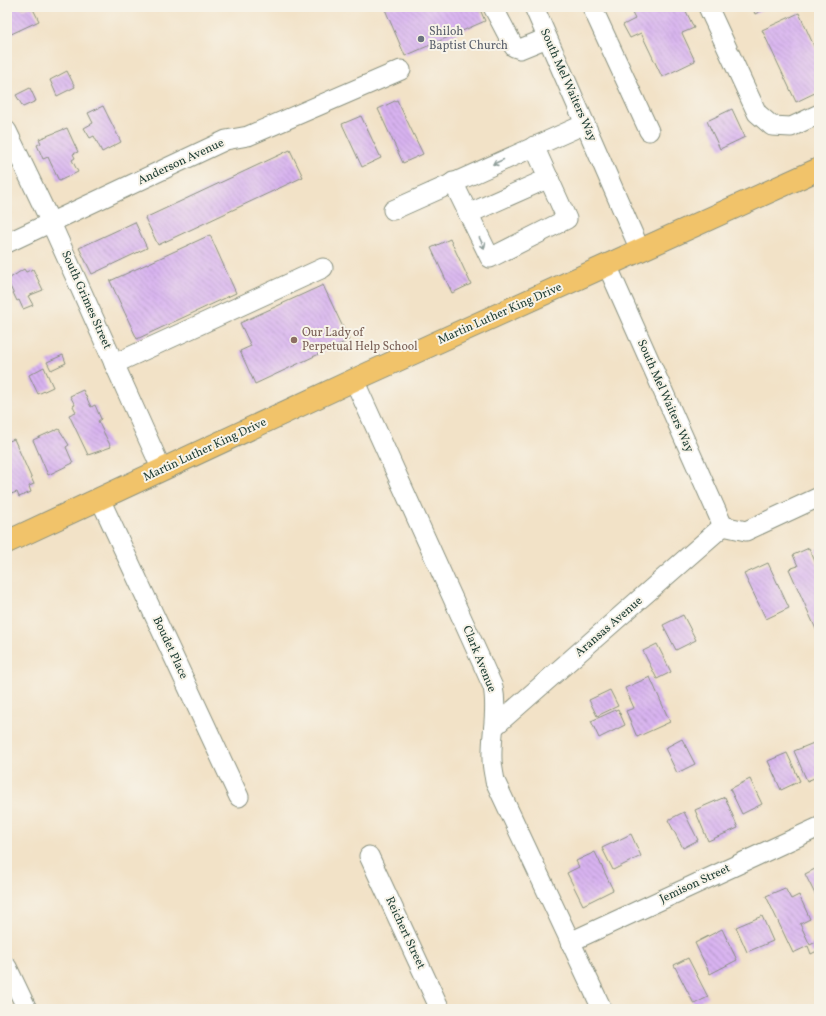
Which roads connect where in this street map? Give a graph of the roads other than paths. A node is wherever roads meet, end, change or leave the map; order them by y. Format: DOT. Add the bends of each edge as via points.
graph roads {
  1 [pos="493,7"];
  2 [pos="534,7"];
  3 [pos="592,7"];
  4 [pos="708,7"];
  5 [pos="548,38"];
  6 [pos="401,70"];
  7 [pos="819,114"];
  8 [pos="585,124"];
  9 [pos="7,131"];
  10 [pos="649,131"];
  11 [pos="534,146"];
  12 [pos="819,169"];
  13 [pos="549,178"];
  14 [pos="453,182"];
  15 [pos="393,210"];
  16 [pos="468,214"];
  17 [pos="51,222"];
  18 [pos="7,243"];
  19 [pos="640,250"];
  20 [pos="607,265"];
  21 [pos="323,268"];
  22 [pos="114,364"];
  23 [pos="354,380"];
  24 [pos="162,470"];
  25 [pos="819,497"];
  26 [pos="100,499"];
  27 [pos="723,526"];
  28 [pos="7,542"];
  29 [pos="494,727"];
  30 [pos="239,797"];
  31 [pos="819,827"];
  32 [pos="369,856"];
  33 [pos="570,942"];
  34 [pos="7,967"];
  35 [pos="27,1009"];
  36 [pos="440,1009"];
  37 [pos="602,1009"];
  1 -- 5 [label="street" via="514,47 520,49"];
  2 -- 5 [label="street, South Mel Waiters Way"];
  3 -- 10 [label="street"];
  4 -- 7 [label="street" via="757,113 772,126 791,126"];
  5 -- 8 [label="street, South Mel Waiters Way"];
  6 -- 17 [label="street, Anderson Avenue" via="248,136 226,140"];
  8 -- 11 [label="street"];
  8 -- 19 [label="street, South Mel Waiters Way"];
  9 -- 17 [label="street, South Grimes Street"];
  11 -- 13 [label="street"];
  11 -- 14 [label="street, one-way"];
  12 -- 19 [label="main road, Martin Luther King Drive"];
  13 -- 16 [label="street"];
  16 -- 13 [label="street, one-way" via="490,258 567,219"];
  14 -- 15 [label="street"];
  14 -- 16 [label="street"];
  17 -- 18 [label="street, Anderson Avenue"];
  17 -- 22 [label="street, South Grimes Street"];
  19 -- 20 [label="main road, Martin Luther King Drive"];
  20 -- 23 [label="main road, Martin Luther King Drive"];
  20 -- 27 [label="street, South Mel Waiters Way"];
  21 -- 22 [label="street"];
  22 -- 24 [label="street, South Grimes Street"];
  23 -- 24 [label="main road, Martin Luther King Drive"];
  23 -- 29 [label="street, Clark Avenue" via="489,676 496,700"];
  24 -- 26 [label="main road, Martin Luther King Drive"];
  25 -- 27 [label="street" via="746,531"];
  26 -- 28 [label="main road, Martin Luther King Drive"];
  26 -- 30 [label="street, Boudet Place"];
  27 -- 29 [label="street, Aransas Avenue"];
  29 -- 33 [label="street, Clark Avenue" via="492,760 495,781"];
  31 -- 33 [label="street, Jemison Street"];
  32 -- 36 [label="street, Reichert Street"];
  33 -- 37 [label="street, Clark Avenue"];
  34 -- 35 [label="street"];
}
